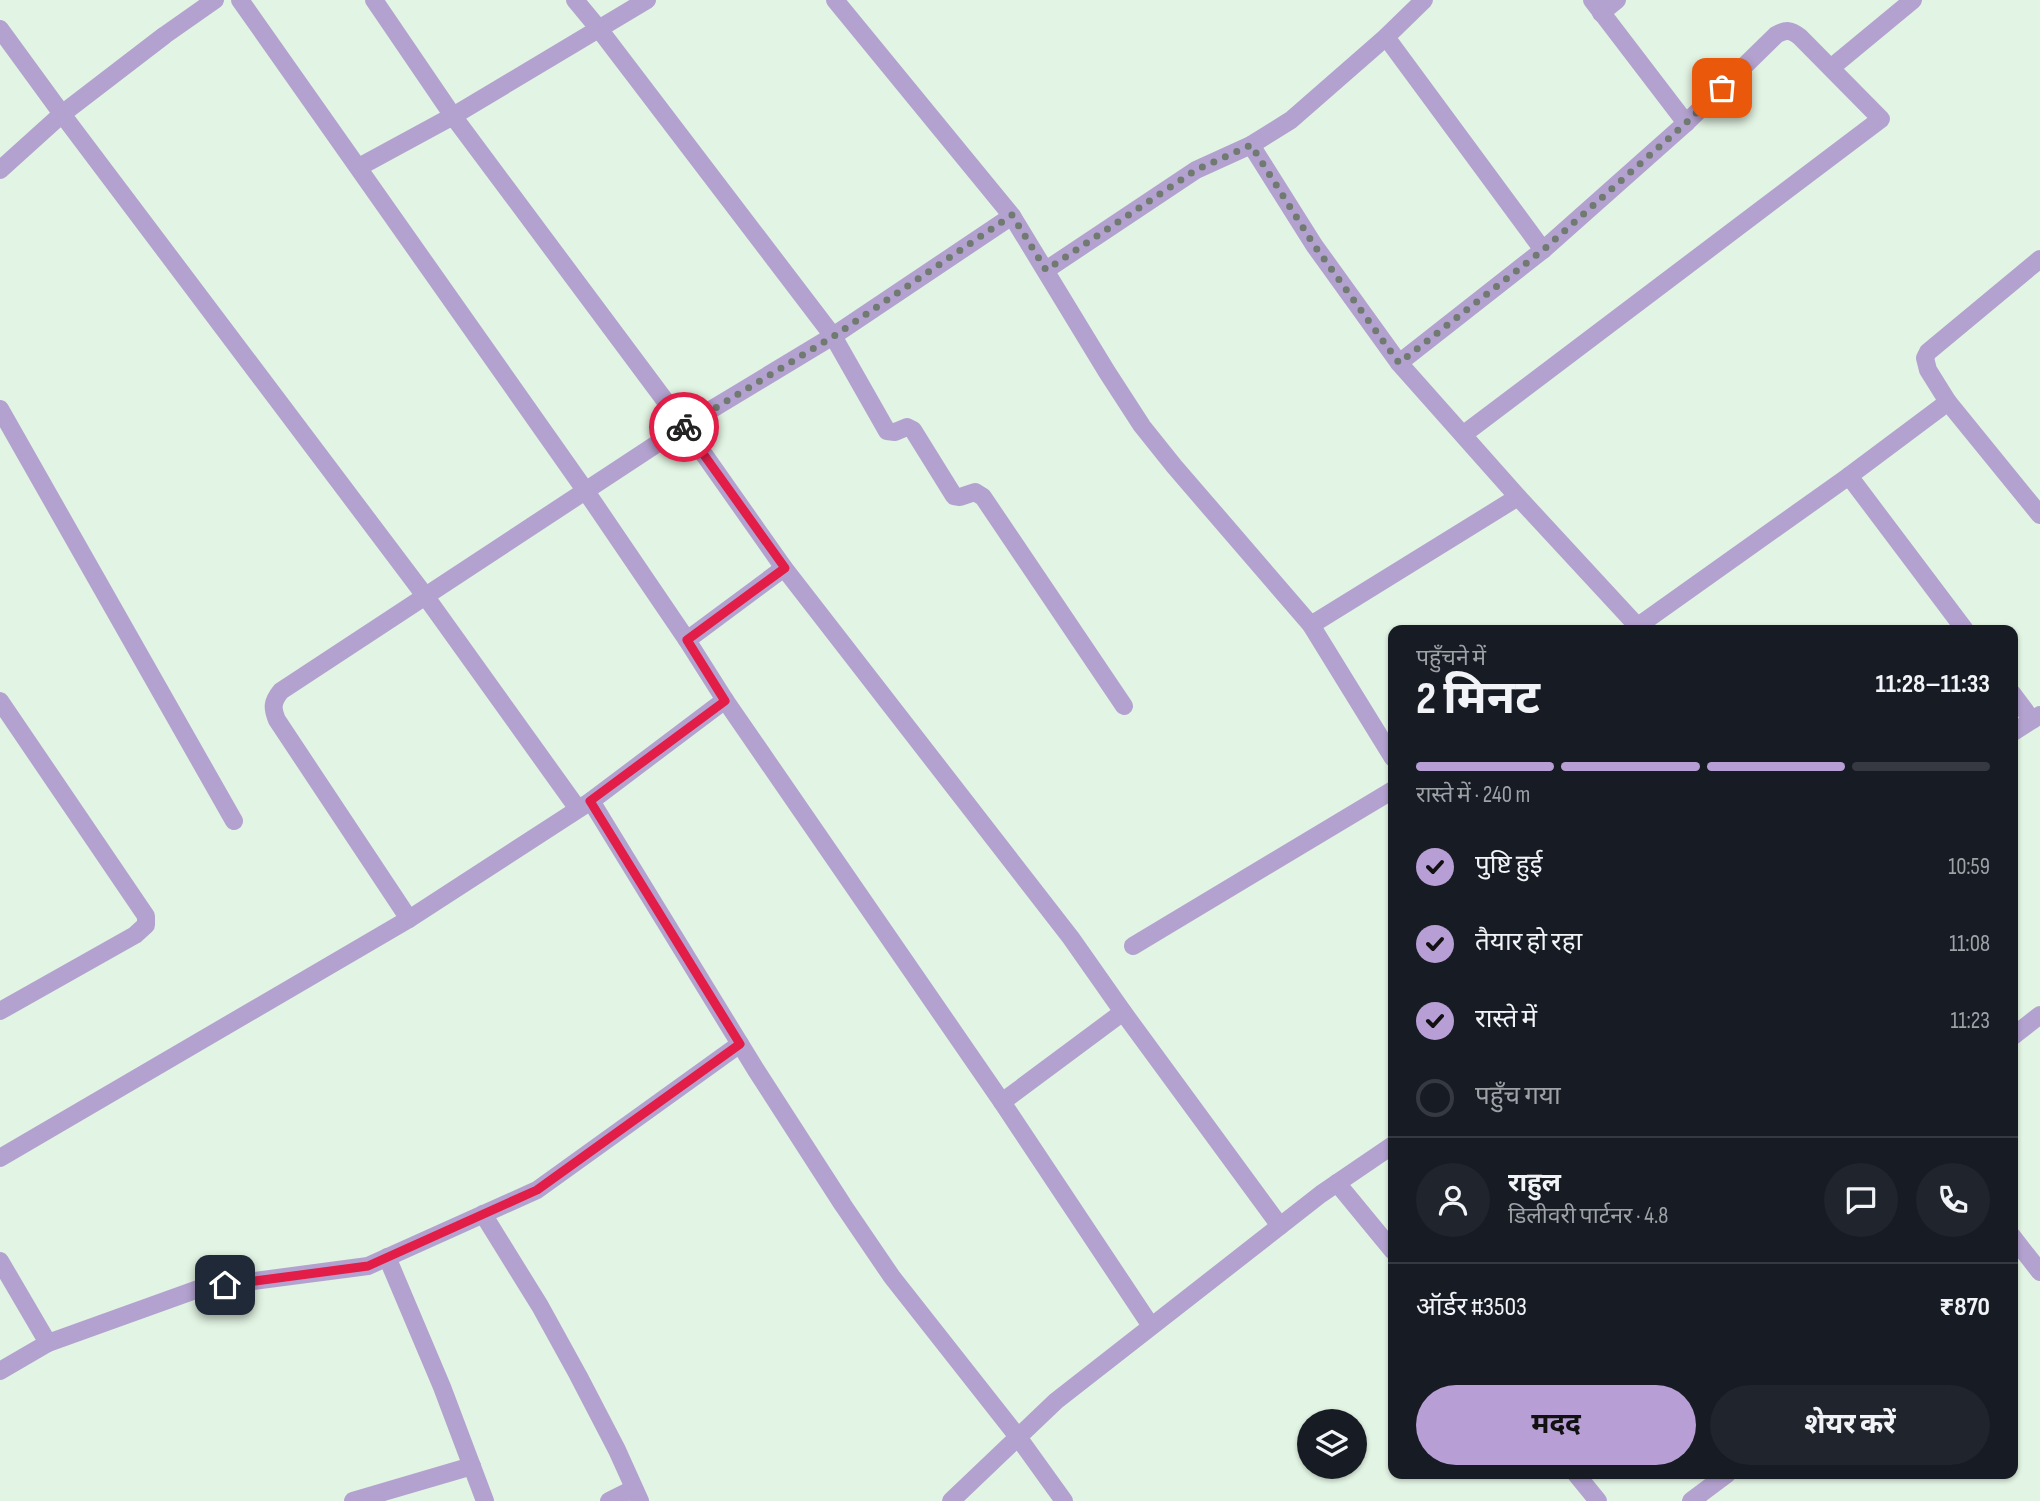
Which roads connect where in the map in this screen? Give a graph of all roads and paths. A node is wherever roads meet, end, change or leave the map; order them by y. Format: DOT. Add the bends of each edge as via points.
graph roads {
  1 [pos="215,0"];
  2 [pos="240,0"];
  3 [pos="374,0"];
  4 [pos="575,0"];
  5 [pos="647,0"];
  6 [pos="835,0"];
  7 [pos="1424,0"];
  8 [pos="1617,0"];
  9 [pos="1913,0"];
  10 [pos="1597,6"];
  11 [pos="0,29"];
  12 [pos="599,29"];
  13 [pos="1385,37"];
  14 [pos="1832,67"];
  15 [pos="62,114"];
  16 [pos="453,116"];
  17 [pos="1686,123"];
  18 [pos="1251,145"];
  19 [pos="359,167"];
  20 [pos="0,170"];
  21 [pos="1012,215"];
  22 [pos="1543,250"];
  23 [pos="2040,259"];
  24 [pos="1046,270"];
  25 [pos="834,336"];
  26 [pos="1399,363"];
  27 [pos="1948,402"];
  28 [pos="0,409"];
  29 [pos="684,426"];
  30 [pos="1464,435"];
  31 [pos="1849,476"];
  32 [pos="585,490"];
  33 [pos="1518,497"];
  34 [pos="2040,515"];
  35 [pos="785,568"];
  36 [pos="426,597"];
  37 [pos="1311,625"];
  38 [pos="1637,625"];
  39 [pos="1644,625"];
  40 [pos="1961,625"];
  41 [pos="687,640"];
  42 [pos="2018,699"];
  43 [pos="0,701"];
  44 [pos="725,701"];
  45 [pos="1124,706"];
  46 [pos="2036,717"];
  47 [pos="2018,729"];
  48 [pos="1388,750"];
  49 [pos="1388,793"];
  50 [pos="584,805"];
  51 [pos="234,821"];
  52 [pos="409,919"];
  53 [pos="1133,946"];
  54 [pos="0,1011"];
  55 [pos="1123,1012"];
  56 [pos="2040,1015"];
  57 [pos="2018,1032"];
  58 [pos="740,1044"];
  59 [pos="1002,1102"];
  60 [pos="1388,1148"];
  61 [pos="0,1158"];
  62 [pos="1337,1183"];
  63 [pos="483,1214"];
  64 [pos="1280,1226"];
  65 [pos="2018,1244"];
  66 [pos="1388,1245"];
  67 [pos="387,1257"];
  68 [pos="0,1261"];
  69 [pos="2040,1272"];
  70 [pos="1151,1326"];
  71 [pos="48,1343"];
  72 [pos="0,1371"];
  73 [pos="1018,1437"];
  74 [pos="472,1466"];
  75 [pos="1580,1479"];
  76 [pos="1720,1479"];
  77 [pos="637,1495"];
  78 [pos="353,1501"];
  79 [pos="485,1501"];
  80 [pos="609,1501"];
  81 [pos="951,1501"];
  82 [pos="1064,1501"];
  83 [pos="1598,1501"];
  84 [pos="1691,1501"];
  1 -- 15 [label="street"];
  2 -- 19 [label="street"];
  3 -- 16 [label="street"];
  4 -- 12 [label="street"];
  5 -- 12 [label="street"];
  6 -- 21 [label="street"];
  7 -- 13 [label="street"];
  8 -- 10 [label="street"];
  9 -- 14 [label="street"];
  10 -- 17 [label="street"];
  11 -- 15 [label="street"];
  12 -- 16 [label="street"];
  12 -- 25 [label="street"];
  13 -- 18 [label="street" via="1291,120"];
  13 -- 22 [label="street"];
  14 -- 17 [label="street" via="1800,37 1785,30"];
  14 -- 30 [label="street" via="1881,119"];
  15 -- 20 [label="street"];
  15 -- 36 [label="street"];
  16 -- 19 [label="street"];
  16 -- 29 [label="street"];
  17 -- 22 [label="street"];
  18 -- 24 [label="street" via="1196,170"];
  18 -- 26 [label="street" via="1314,245"];
  19 -- 32 [label="street"];
  21 -- 24 [label="street"];
  21 -- 25 [label="street"];
  22 -- 26 [label="street"];
  23 -- 27 [label="street" via="1928,352 1928,370"];
  24 -- 37 [label="street" via="1142,426"];
  25 -- 29 [label="street"];
  25 -- 45 [label="street" via="887,431 909,427 954,496 975,492 983,497"];
  26 -- 30 [label="street"];
  27 -- 31 [label="street"];
  27 -- 34 [label="street"];
  28 -- 51 [label="street"];
  29 -- 32 [label="street"];
  29 -- 35 [label="street"];
  30 -- 33 [label="street"];
  31 -- 39 [label="street"];
  31 -- 40 [label="street"];
  32 -- 36 [label="street"];
  32 -- 41 [label="street"];
  33 -- 37 [label="street"];
  33 -- 38 [label="street"];
  35 -- 41 [label="street"];
  35 -- 55 [label="street"];
  36 -- 50 [label="street"];
  36 -- 52 [label="street" via="281,691 273,710"];
  37 -- 48 [label="street"];
  41 -- 44 [label="street"];
  42 -- 46 [label="street"];
  43 -- 54 [label="street" via="146,916 146,925"];
  44 -- 50 [label="street"];
  44 -- 59 [label="street"];
  46 -- 47 [label="street"];
  49 -- 53 [label="street"];
  50 -- 52 [label="street"];
  50 -- 58 [label="street"];
  52 -- 61 [label="street"];
  55 -- 59 [label="street"];
  55 -- 64 [label="street"];
  56 -- 57 [label="street"];
  58 -- 63 [label="street" via="537,1190"];
  58 -- 73 [label="street" via="892,1277"];
  59 -- 70 [label="street"];
  60 -- 62 [label="street"];
  62 -- 64 [label="street"];
  62 -- 66 [label="street"];
  63 -- 67 [label="street"];
  63 -- 77 [label="street" via="572,1363"];
  64 -- 70 [label="street"];
  65 -- 69 [label="street"];
  67 -- 71 [label="street" via="368,1266 201,1288"];
  67 -- 74 [label="street"];
  68 -- 71 [label="street"];
  70 -- 73 [label="street"];
  71 -- 72 [label="street"];
  73 -- 81 [label="street"];
  73 -- 82 [label="street"];
  74 -- 78 [label="street"];
  74 -- 79 [label="street"];
  75 -- 83 [label="street"];
  76 -- 84 [label="street"];
  77 -- 80 [label="street"];
}
